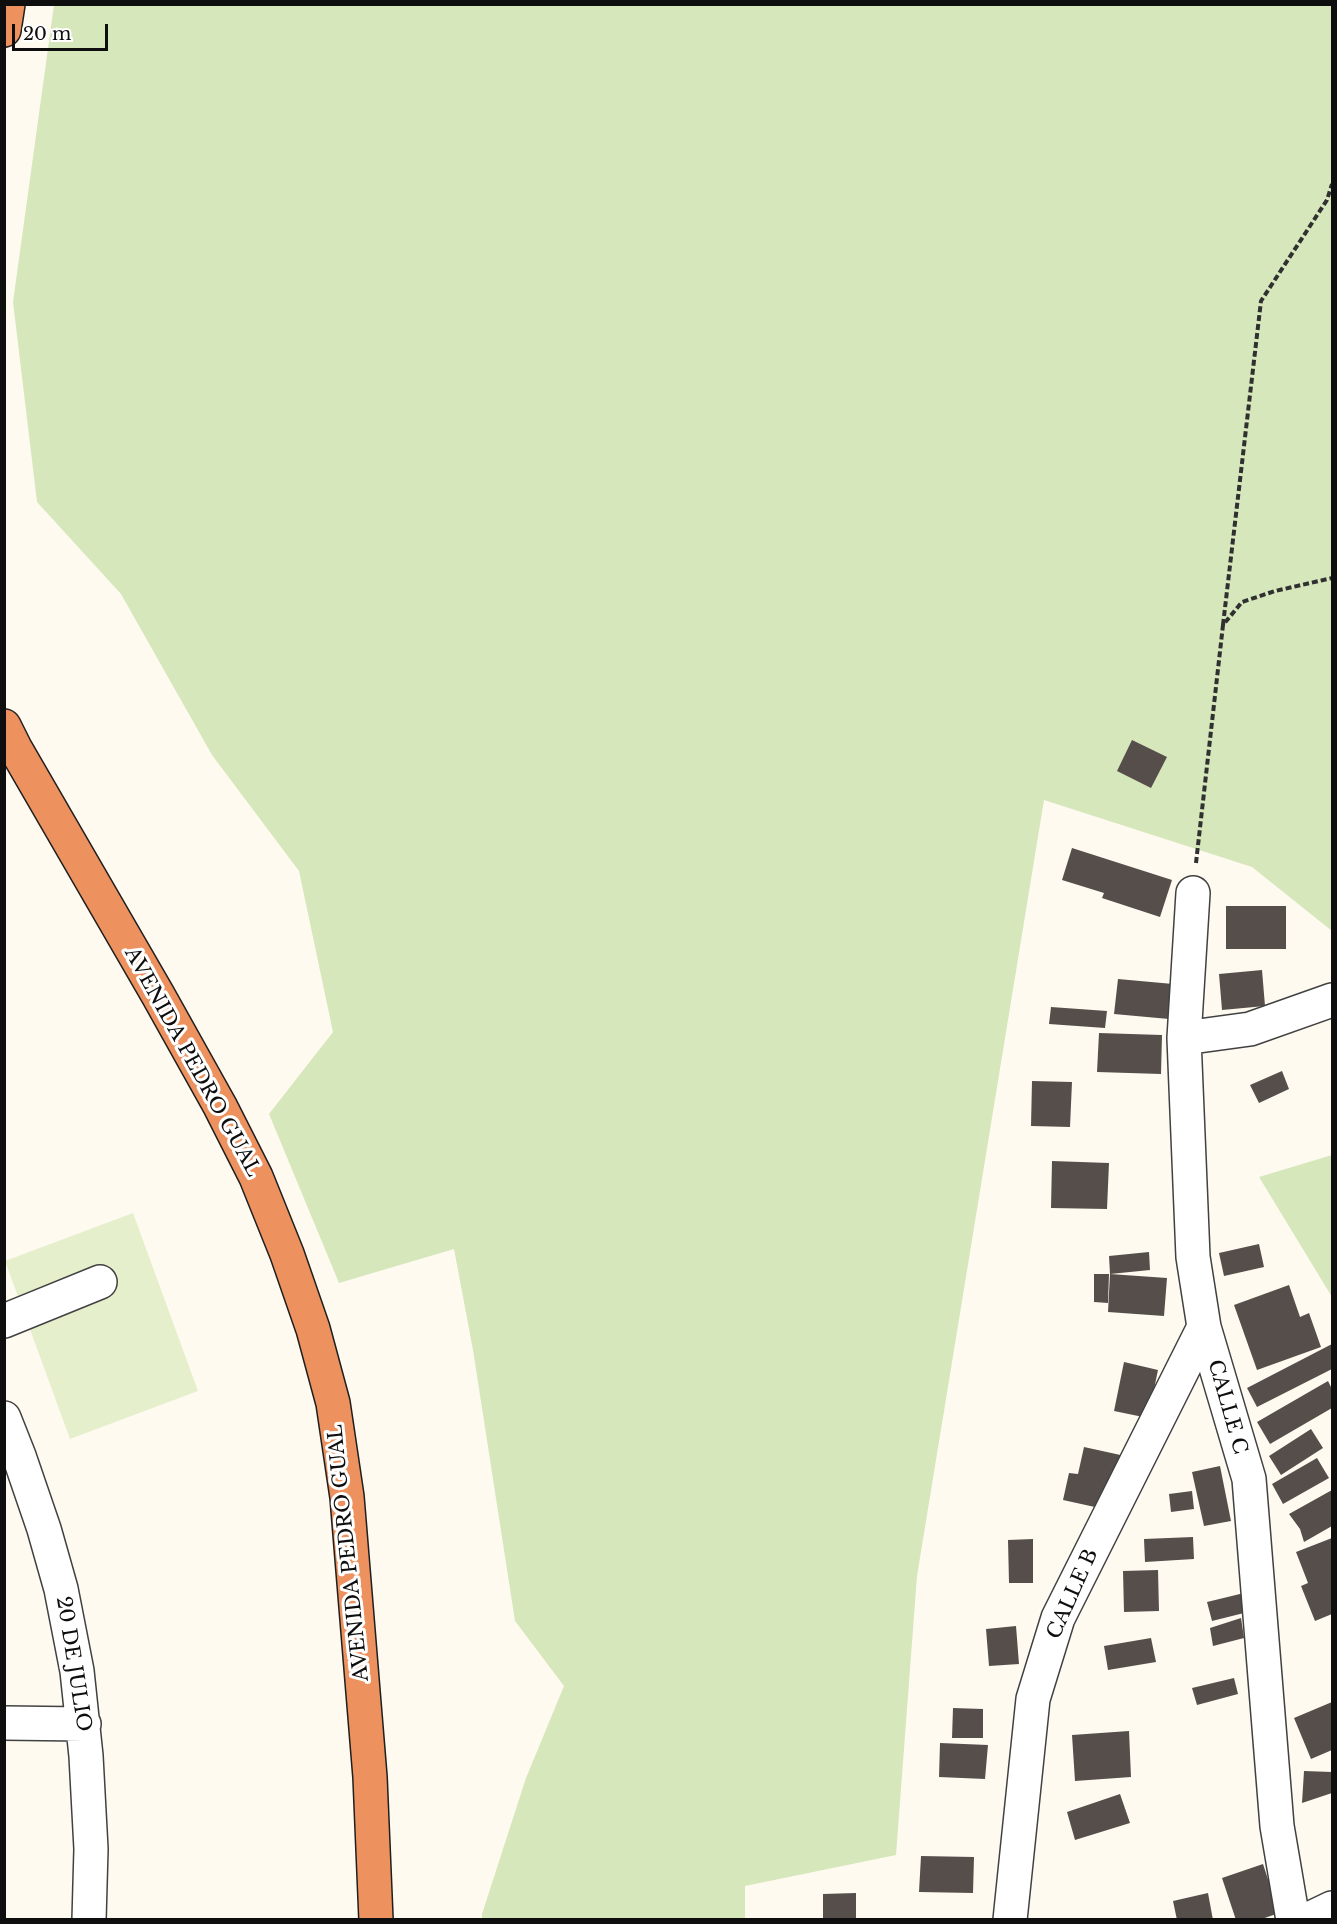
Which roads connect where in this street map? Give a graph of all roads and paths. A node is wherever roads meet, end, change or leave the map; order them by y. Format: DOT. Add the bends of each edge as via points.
graph roads {
  1 [pos="8,4"];
  2 [pos="4,30"];
  3 [pos="1332,184"];
  4 [pos="1332,578"];
  5 [pos="1223,626"];
  6 [pos="4,726"];
  7 [pos="1193,893"];
  8 [pos="1332,1000"];
  9 [pos="1184,1038"];
  10 [pos="100,1282"];
  11 [pos="4,1320"];
  12 [pos="1204,1327"];
  13 [pos="4,1418"];
  14 [pos="4,1723"];
  15 [pos="84,1724"];
  16 [pos="1332,1908"];
  17 [pos="90,1920"];
  18 [pos="376,1920"];
  19 [pos="1010,1920"];
  20 [pos="1293,1920"];
  21 [pos="1307,1920"];
  1 -- 2 [label="highway"];
  3 -- 5 [label="path" via="1327,200 1261,301"];
  4 -- 5 [label="path" via="1242,602"];
  5 -- 7 [label="path"];
  6 -- 18 [label="highway, AVENIDA PEDRO GUAL" via="220,1106 256,1177 313,1329 333,1404 347,1497 370,1777"];
  7 -- 9 [label="street, CALLE C"];
  8 -- 9 [label="street" via="1250,1029"];
  9 -- 12 [label="street, CALLE C" via="1193,1257"];
  10 -- 11 [label="street"];
  12 -- 19 [label="street, CALLE B" via="1058,1618 1033,1699"];
  12 -- 20 [label="street, CALLE C" via="1249,1479 1277,1826"];
  13 -- 15 [label="street, 20 DE JULIO" via="62,1589"];
  14 -- 15 [label="street"];
  15 -- 17 [label="street, 20 DE JULIO"];
  16 -- 21 [label="street"];
}
